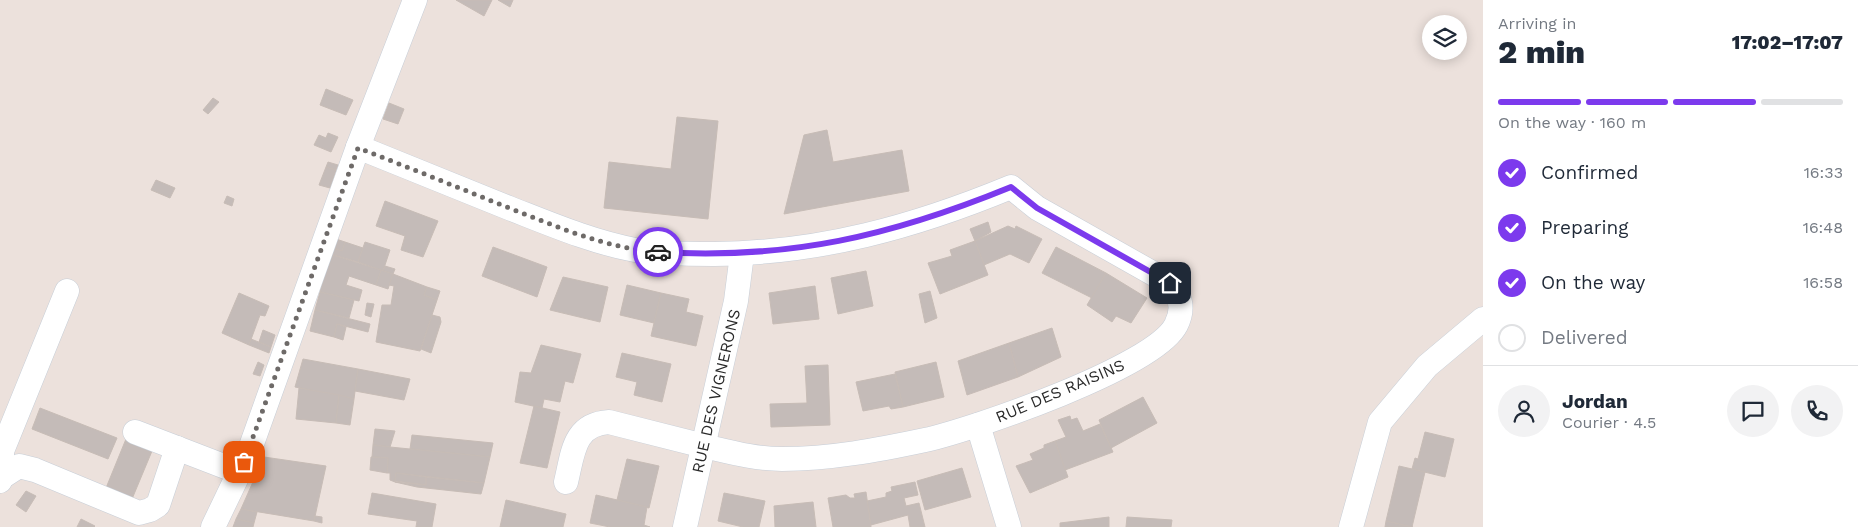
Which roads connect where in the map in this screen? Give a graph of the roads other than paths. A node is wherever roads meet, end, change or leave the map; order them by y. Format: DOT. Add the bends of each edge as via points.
graph roads {
  1 [pos="415,0"];
  2 [pos="358,148"];
  3 [pos="742,254"];
  4 [pos="67,291"];
  5 [pos="1483,319"];
  6 [pos="978,425"];
  7 [pos="135,432"];
  8 [pos="705,446"];
  9 [pos="177,448"];
  10 [pos="239,472"];
  11 [pos="1,479"];
  12 [pos="566,482"];
  13 [pos="213,527"];
  14 [pos="686,527"];
  15 [pos="1009,527"];
  16 [pos="1351,527"];
  1 -- 2 [label="street"];
  2 -- 3 [label="street" via="600,242 636,250"];
  2 -- 10 [label="street"];
  3 -- 6 [label="street, RUE DES RAISINS" via="870,236 936,216 1011,187 1037,208 1170,283 1178,292 1180,312 1176,325 1165,339 1146,353 1050,398"];
  3 -- 8 [label="street, RUE DES VIGNERONS" via="736,302"];
  4 -- 11 [label="street" via="2,451"];
  5 -- 16 [label="street" via="1427,366 1380,422"];
  6 -- 8 [label="street, RUE DES RAISINS" via="925,440 818,457 748,457"];
  6 -- 15 [label="street"];
  7 -- 9 [label="street"];
  8 -- 12 [label="street, RUE DES RAISINS" via="609,422 599,423 581,432"];
  8 -- 14 [label="street, RUE DES VIGNERONS"];
  9 -- 10 [label="street"];
  9 -- 11 [label="street" via="158,505 140,513 19,466"];
  10 -- 13 [label="street"];
}
